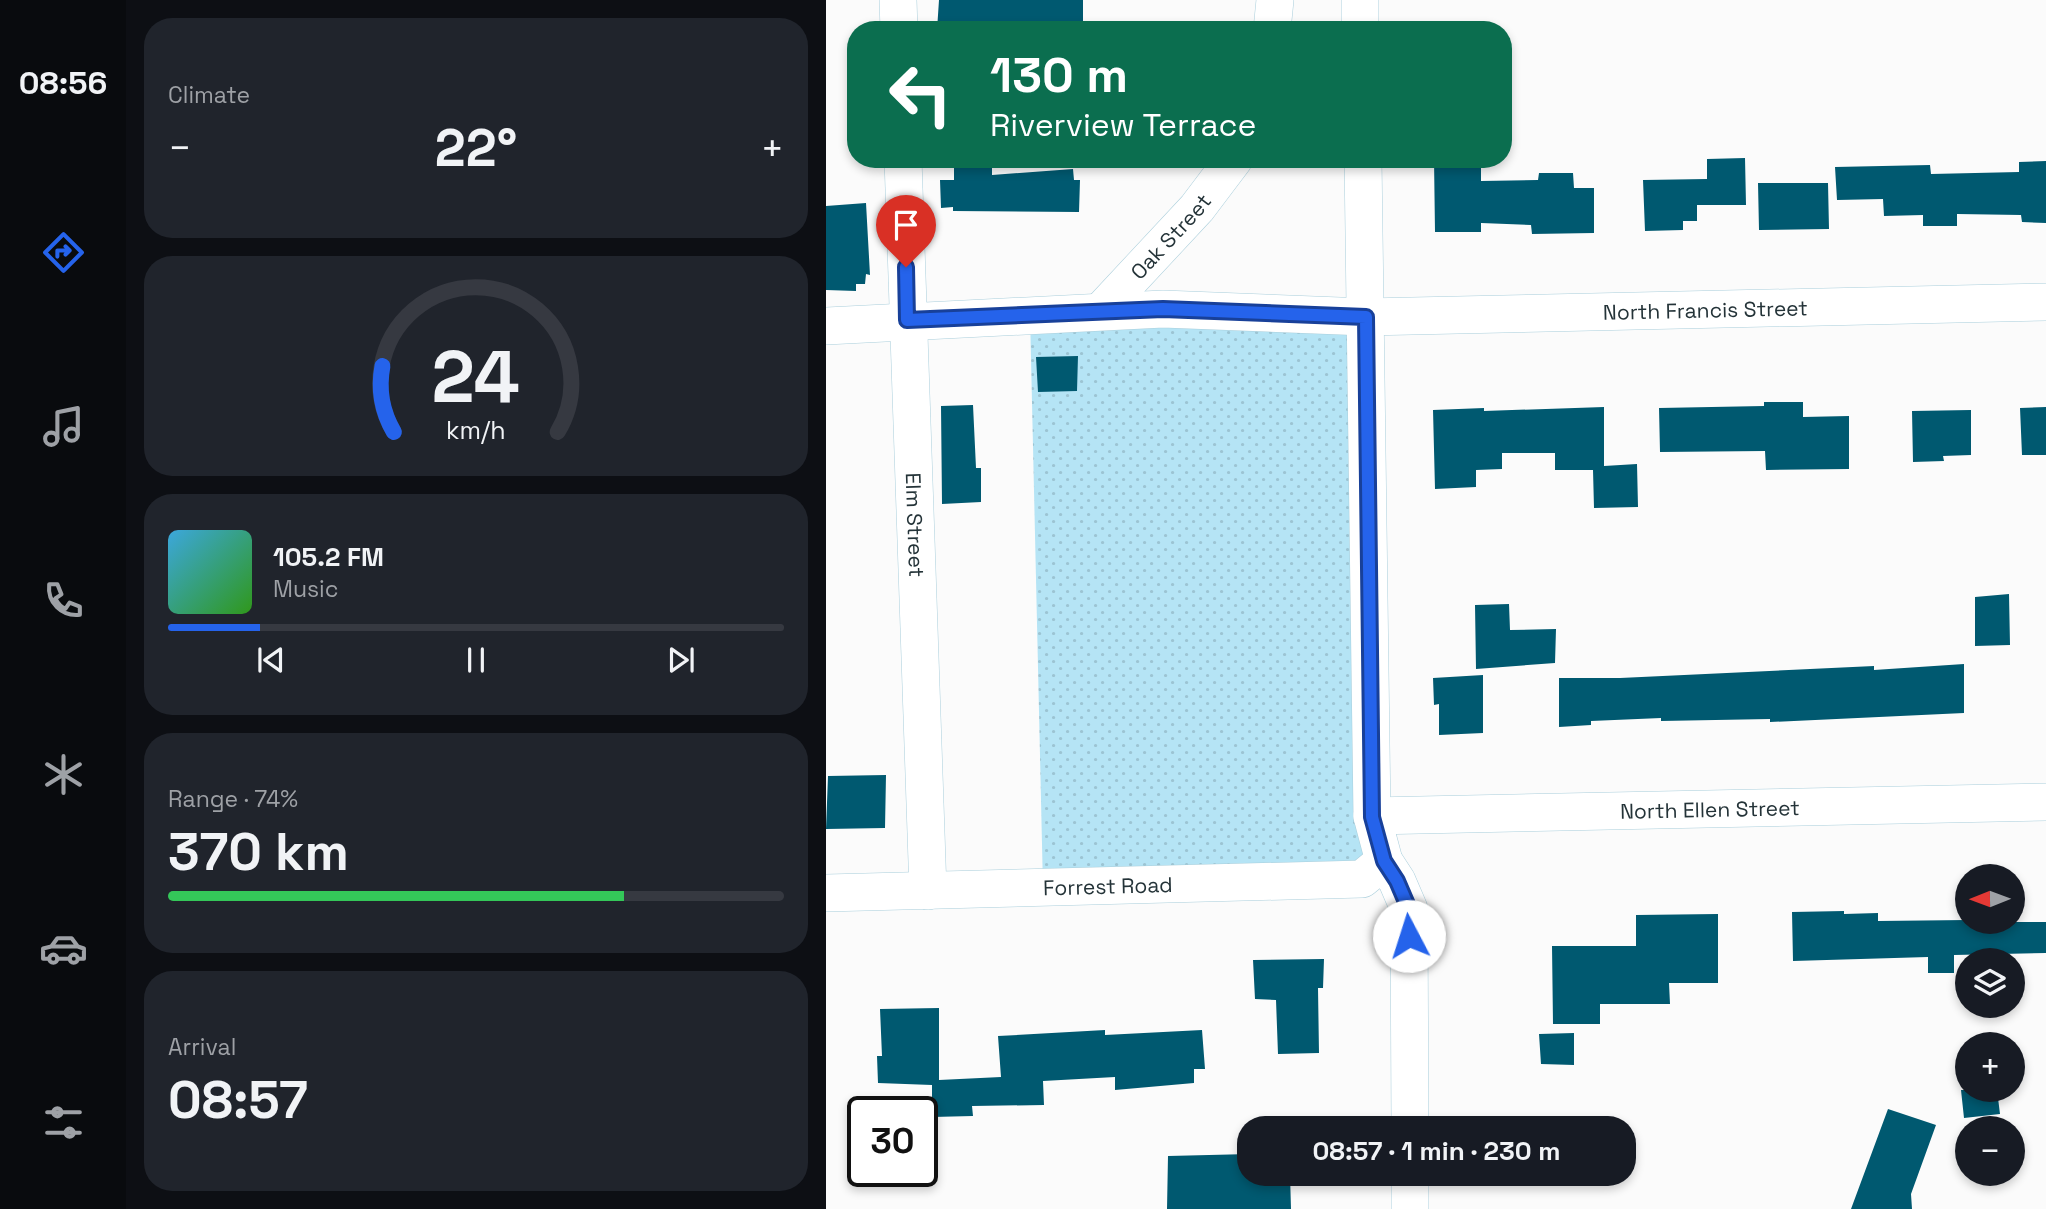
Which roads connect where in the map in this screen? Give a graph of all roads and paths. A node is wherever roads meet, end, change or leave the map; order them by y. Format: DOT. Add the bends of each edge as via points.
graph roads {
  1 [pos="898,0"];
  2 [pos="1275,0"];
  3 [pos="1360,0"];
  4 [pos="899,21"];
  5 [pos="1273,21"];
  6 [pos="1360,21"];
  7 [pos="903,168"];
  8 [pos="1227,168"];
  9 [pos="1363,168"];
  10 [pos="2046,302"];
  11 [pos="1101,310"];
  12 [pos="1366,317"];
  13 [pos="907,320"];
  14 [pos="826,326"];
  15 [pos="2046,802"];
  16 [pos="1372,817"];
  17 [pos="1384,861"];
  18 [pos="928,891"];
  19 [pos="826,893"];
  20 [pos="1410,1116"];
  21 [pos="1410,1186"];
  22 [pos="1410,1209"];
  1 -- 4 [label="street"];
  2 -- 5 [label="street"];
  3 -- 6 [label="street"];
  7 -- 13 [label="street, Elm Street"];
  8 -- 11 [label="street, Oak Street" via="1197,208"];
  9 -- 12 [label="street"];
  10 -- 12 [label="street, North Francis Street"];
  11 -- 12 [label="street, North Francis Street"];
  11 -- 13 [label="street, North Francis Street"];
  12 -- 16 [label="street"];
  13 -- 14 [label="street, North Francis Street"];
  13 -- 18 [label="street, Elm Street"];
  15 -- 16 [label="street, North Ellen Street"];
  16 -- 17 [label="street"];
  17 -- 18 [label="street, Forrest Road" via="1362,879"];
  17 -- 20 [label="street" via="1409,909"];
  18 -- 19 [label="street, Forrest Road"];
  21 -- 22 [label="street"];
}
